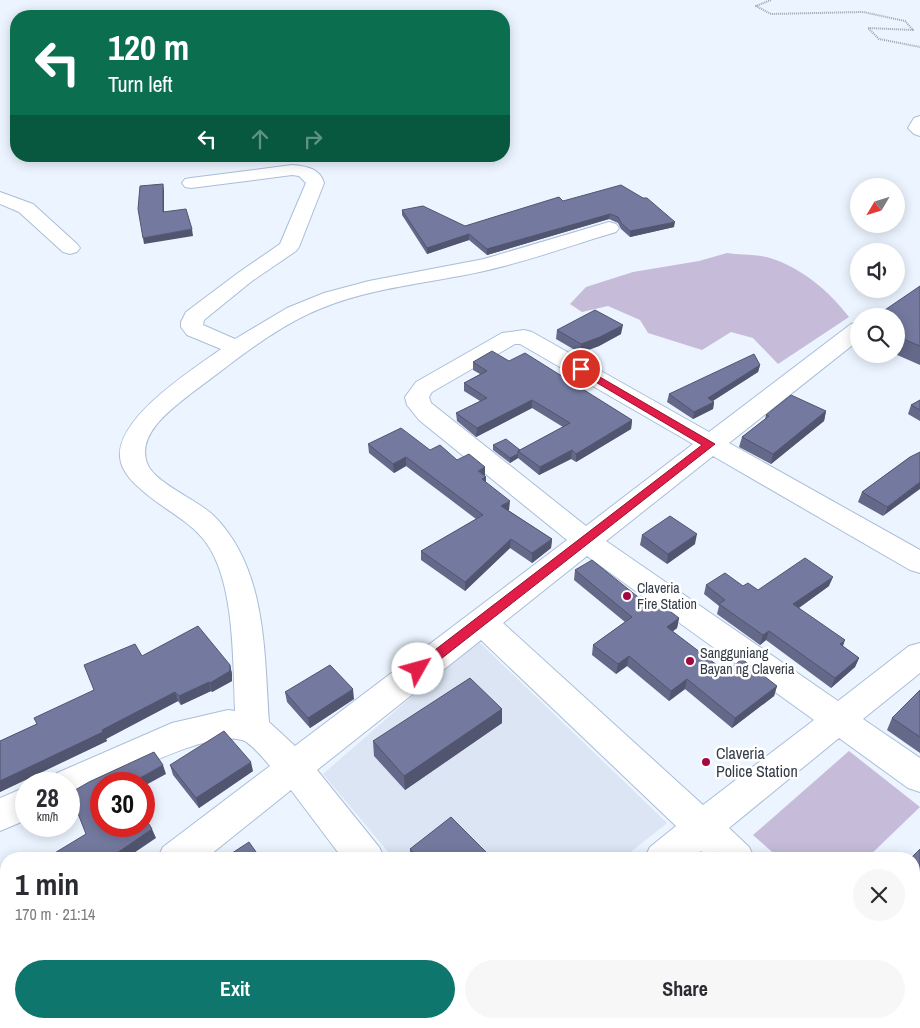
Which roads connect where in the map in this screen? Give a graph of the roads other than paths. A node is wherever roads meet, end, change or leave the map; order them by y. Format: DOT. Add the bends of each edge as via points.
graph roads {
  1 [pos="920,121"];
  2 [pos="920,131"];
  3 [pos="191,183"];
  4 [pos="0,197"];
  5 [pos="609,228"];
  6 [pos="70,248"];
  7 [pos="850,336"];
  8 [pos="238,348"];
  9 [pos="709,444"];
  10 [pos="585,540"];
  11 [pos="920,563"];
  12 [pos="481,620"];
  13 [pos="920,655"];
  14 [pos="839,719"];
  15 [pos="253,727"];
  16 [pos="294,767"];
  17 [pos="920,776"];
  18 [pos="80,779"];
  19 [pos="15,808"];
  20 [pos="0,815"];
  21 [pos="702,828"];
  22 [pos="185,852"];
  23 [pos="361,852"];
  24 [pos="672,852"];
  25 [pos="728,852"];
  1 -- 2 [label="street" via="916,128"];
  3 -- 8 [label="street" via="292,170 304,171 314,179 289,247 194,317 192,327 195,330"];
  4 -- 6 [label="street" via="26,208"];
  5 -- 8 [label="street" via="488,264 329,298 286,317"];
  7 -- 9 [label="street"];
  8 -- 15 [label="street" via="157,409 144,425 132,449 134,463 141,475 204,521 224,544 235,569 245,618"];
  9 -- 10 [label="street"];
  9 -- 10 [label="street" via="524,337 510,338 424,387 417,397 428,415"];
  9 -- 11 [label="street"];
  10 -- 12 [label="street"];
  10 -- 14 [label="street"];
  12 -- 16 [label="street"];
  12 -- 21 [label="street"];
  13 -- 14 [label="street"];
  14 -- 17 [label="street"];
  14 -- 21 [label="street"];
  15 -- 16 [label="street"];
  15 -- 18 [label="street" via="228,724 184,732"];
  16 -- 22 [label="street"];
  16 -- 23 [label="street"];
  19 -- 20 [label="street"];
  21 -- 24 [label="street"];
  21 -- 25 [label="street"];
}
